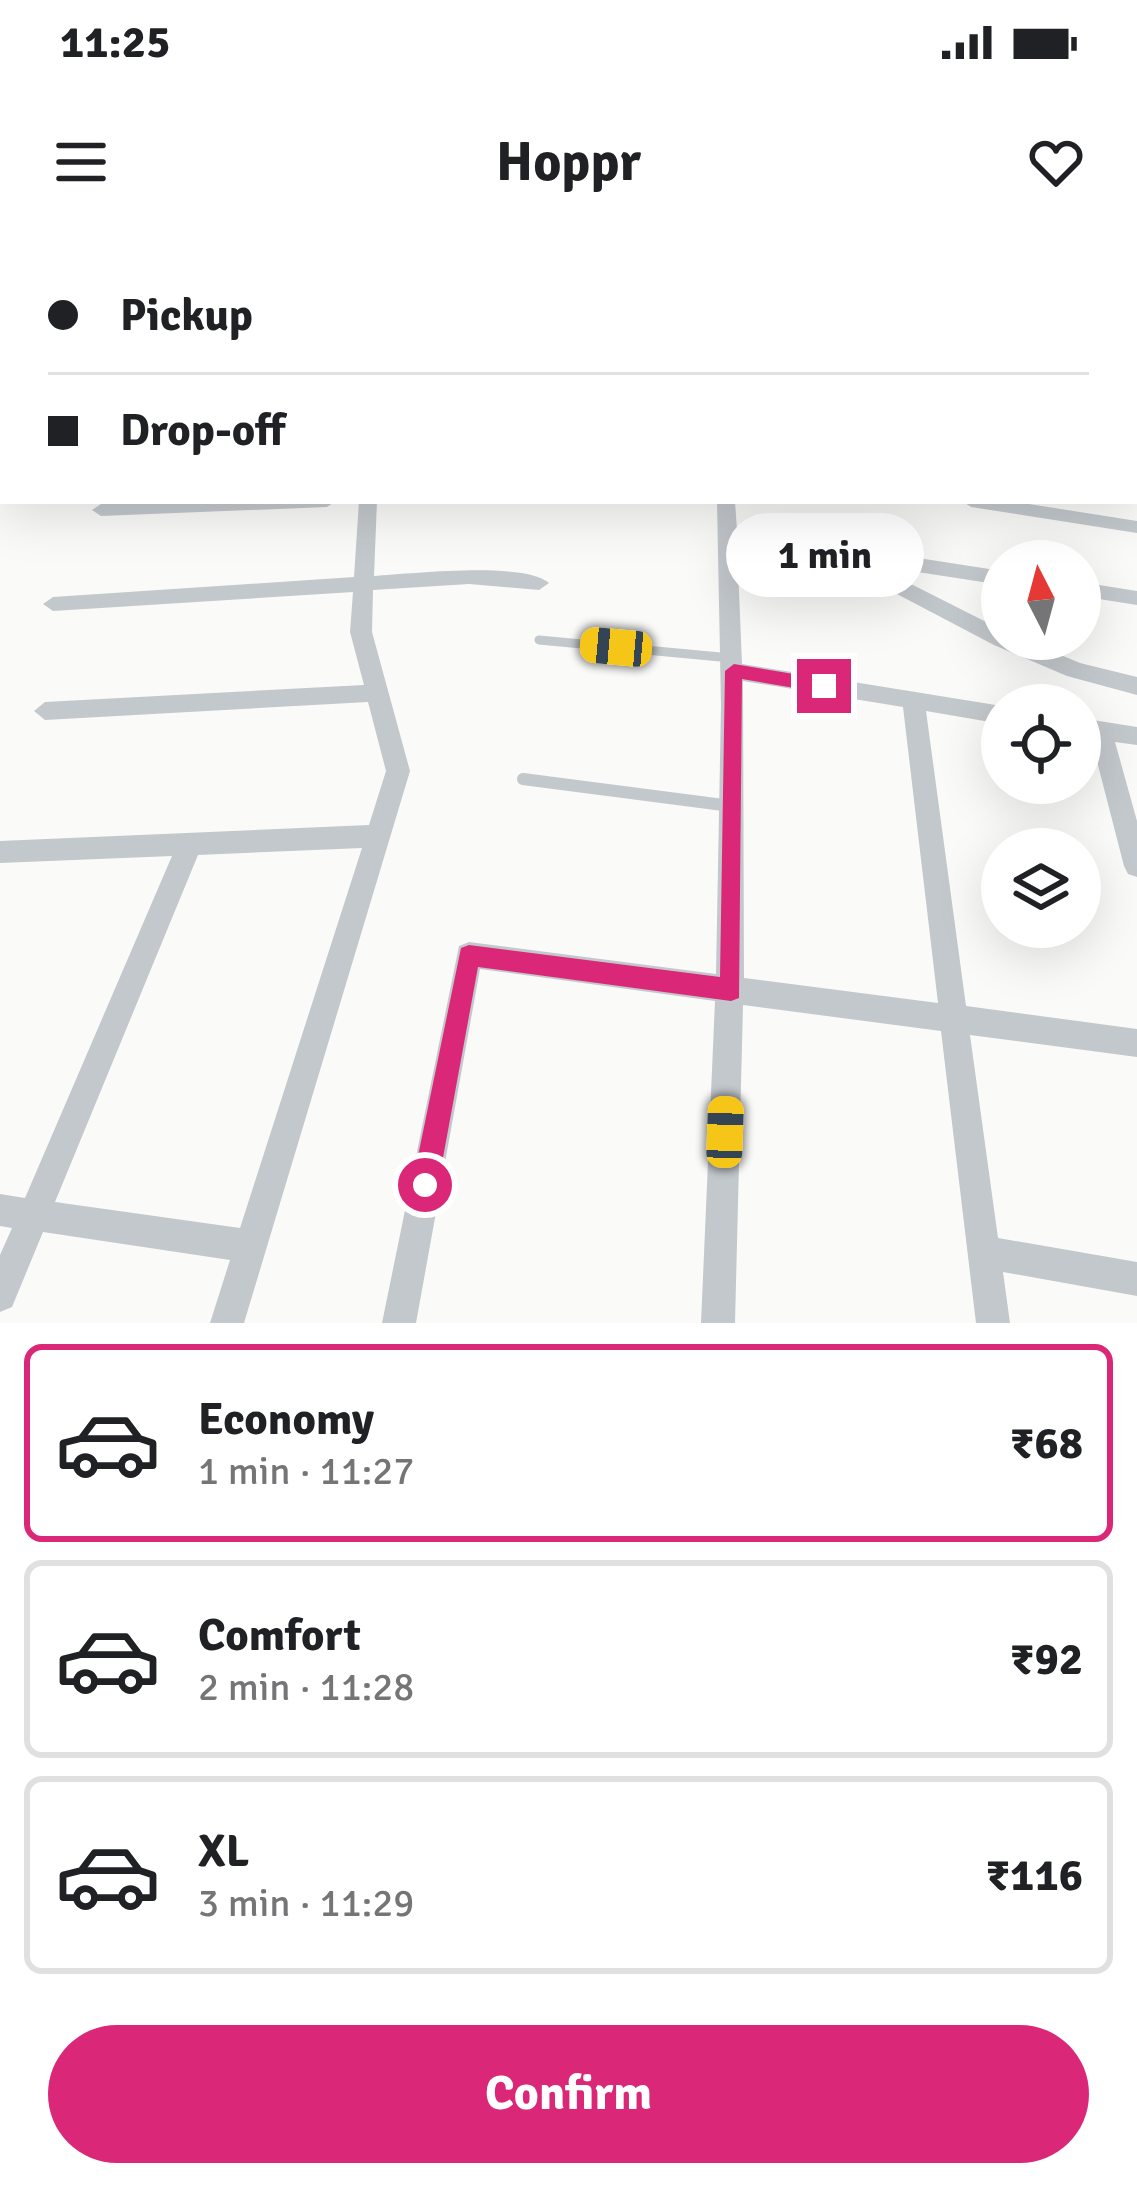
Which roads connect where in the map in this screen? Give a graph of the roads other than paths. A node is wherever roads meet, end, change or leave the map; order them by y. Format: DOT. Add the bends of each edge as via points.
graph roads {
  1 [pos="259,504"];
  2 [pos="368,504"];
  3 [pos="726,504"];
  4 [pos="991,504"];
  5 [pos="101,511"];
  6 [pos="1137,526"];
  7 [pos="728,535"];
  8 [pos="880,559"];
  9 [pos="981,575"];
  10 [pos="539,583"];
  11 [pos="363,586"];
  12 [pos="1101,593"];
  13 [pos="1137,598"];
  14 [pos="53,604"];
  15 [pos="981,628"];
  16 [pos="539,640"];
  17 [pos="1051,660"];
  18 [pos="732,664"];
  19 [pos="1137,686"];
  20 [pos="377,693"];
  21 [pos="913,701"];
  22 [pos="45,711"];
  23 [pos="981,712"];
  24 [pos="1101,731"];
  25 [pos="1137,736"];
  26 [pos="1101,761"];
  27 [pos="524,779"];
  28 [pos="732,806"];
  29 [pos="378,836"];
  30 [pos="190,844"];
  31 [pos="0,852"];
  32 [pos="1137,866"];
  33 [pos="731,990"];
  34 [pos="955,1019"];
  35 [pos="1137,1043"];
  36 [pos="0,1210"];
  37 [pos="35,1215"];
  38 [pos="250,1246"];
  39 [pos="984,1252"];
  40 [pos="1137,1279"];
  41 [pos="0,1295"];
  42 [pos="227,1323"];
  43 [pos="399,1323"];
  44 [pos="718,1323"];
  45 [pos="992,1323"];
  1 -- 5 [label="street"];
  2 -- 11 [label="street"];
  3 -- 7 [label="street"];
  4 -- 6 [label="street"];
  7 -- 8 [label="street"];
  7 -- 18 [label="street"];
  8 -- 9 [label="street"];
  8 -- 15 [label="street" via="891,580"];
  10 -- 11 [label="street" via="469,577"];
  11 -- 14 [label="street"];
  11 -- 20 [label="street" via="361,632"];
  12 -- 13 [label="street"];
  16 -- 18 [label="lane"];
  17 -- 19 [label="street"];
  18 -- 21 [label="street"];
  18 -- 28 [label="street"];
  20 -- 22 [label="street"];
  20 -- 29 [label="street" via="398,771"];
  21 -- 23 [label="street"];
  21 -- 34 [label="street"];
  24 -- 25 [label="street"];
  26 -- 32 [label="street"];
  27 -- 28 [label="lane"];
  28 -- 33 [label="street"];
  29 -- 30 [label="street"];
  29 -- 38 [label="street"];
  30 -- 31 [label="street"];
  30 -- 37 [label="street"];
  33 -- 34 [label="street"];
  33 -- 43 [label="street" via="469,956"];
  33 -- 44 [label="street"];
  34 -- 35 [label="street"];
  34 -- 39 [label="street"];
  36 -- 37 [label="street"];
  37 -- 38 [label="street"];
  37 -- 41 [label="street"];
  38 -- 42 [label="street"];
  39 -- 40 [label="street"];
  39 -- 45 [label="street"];
}
